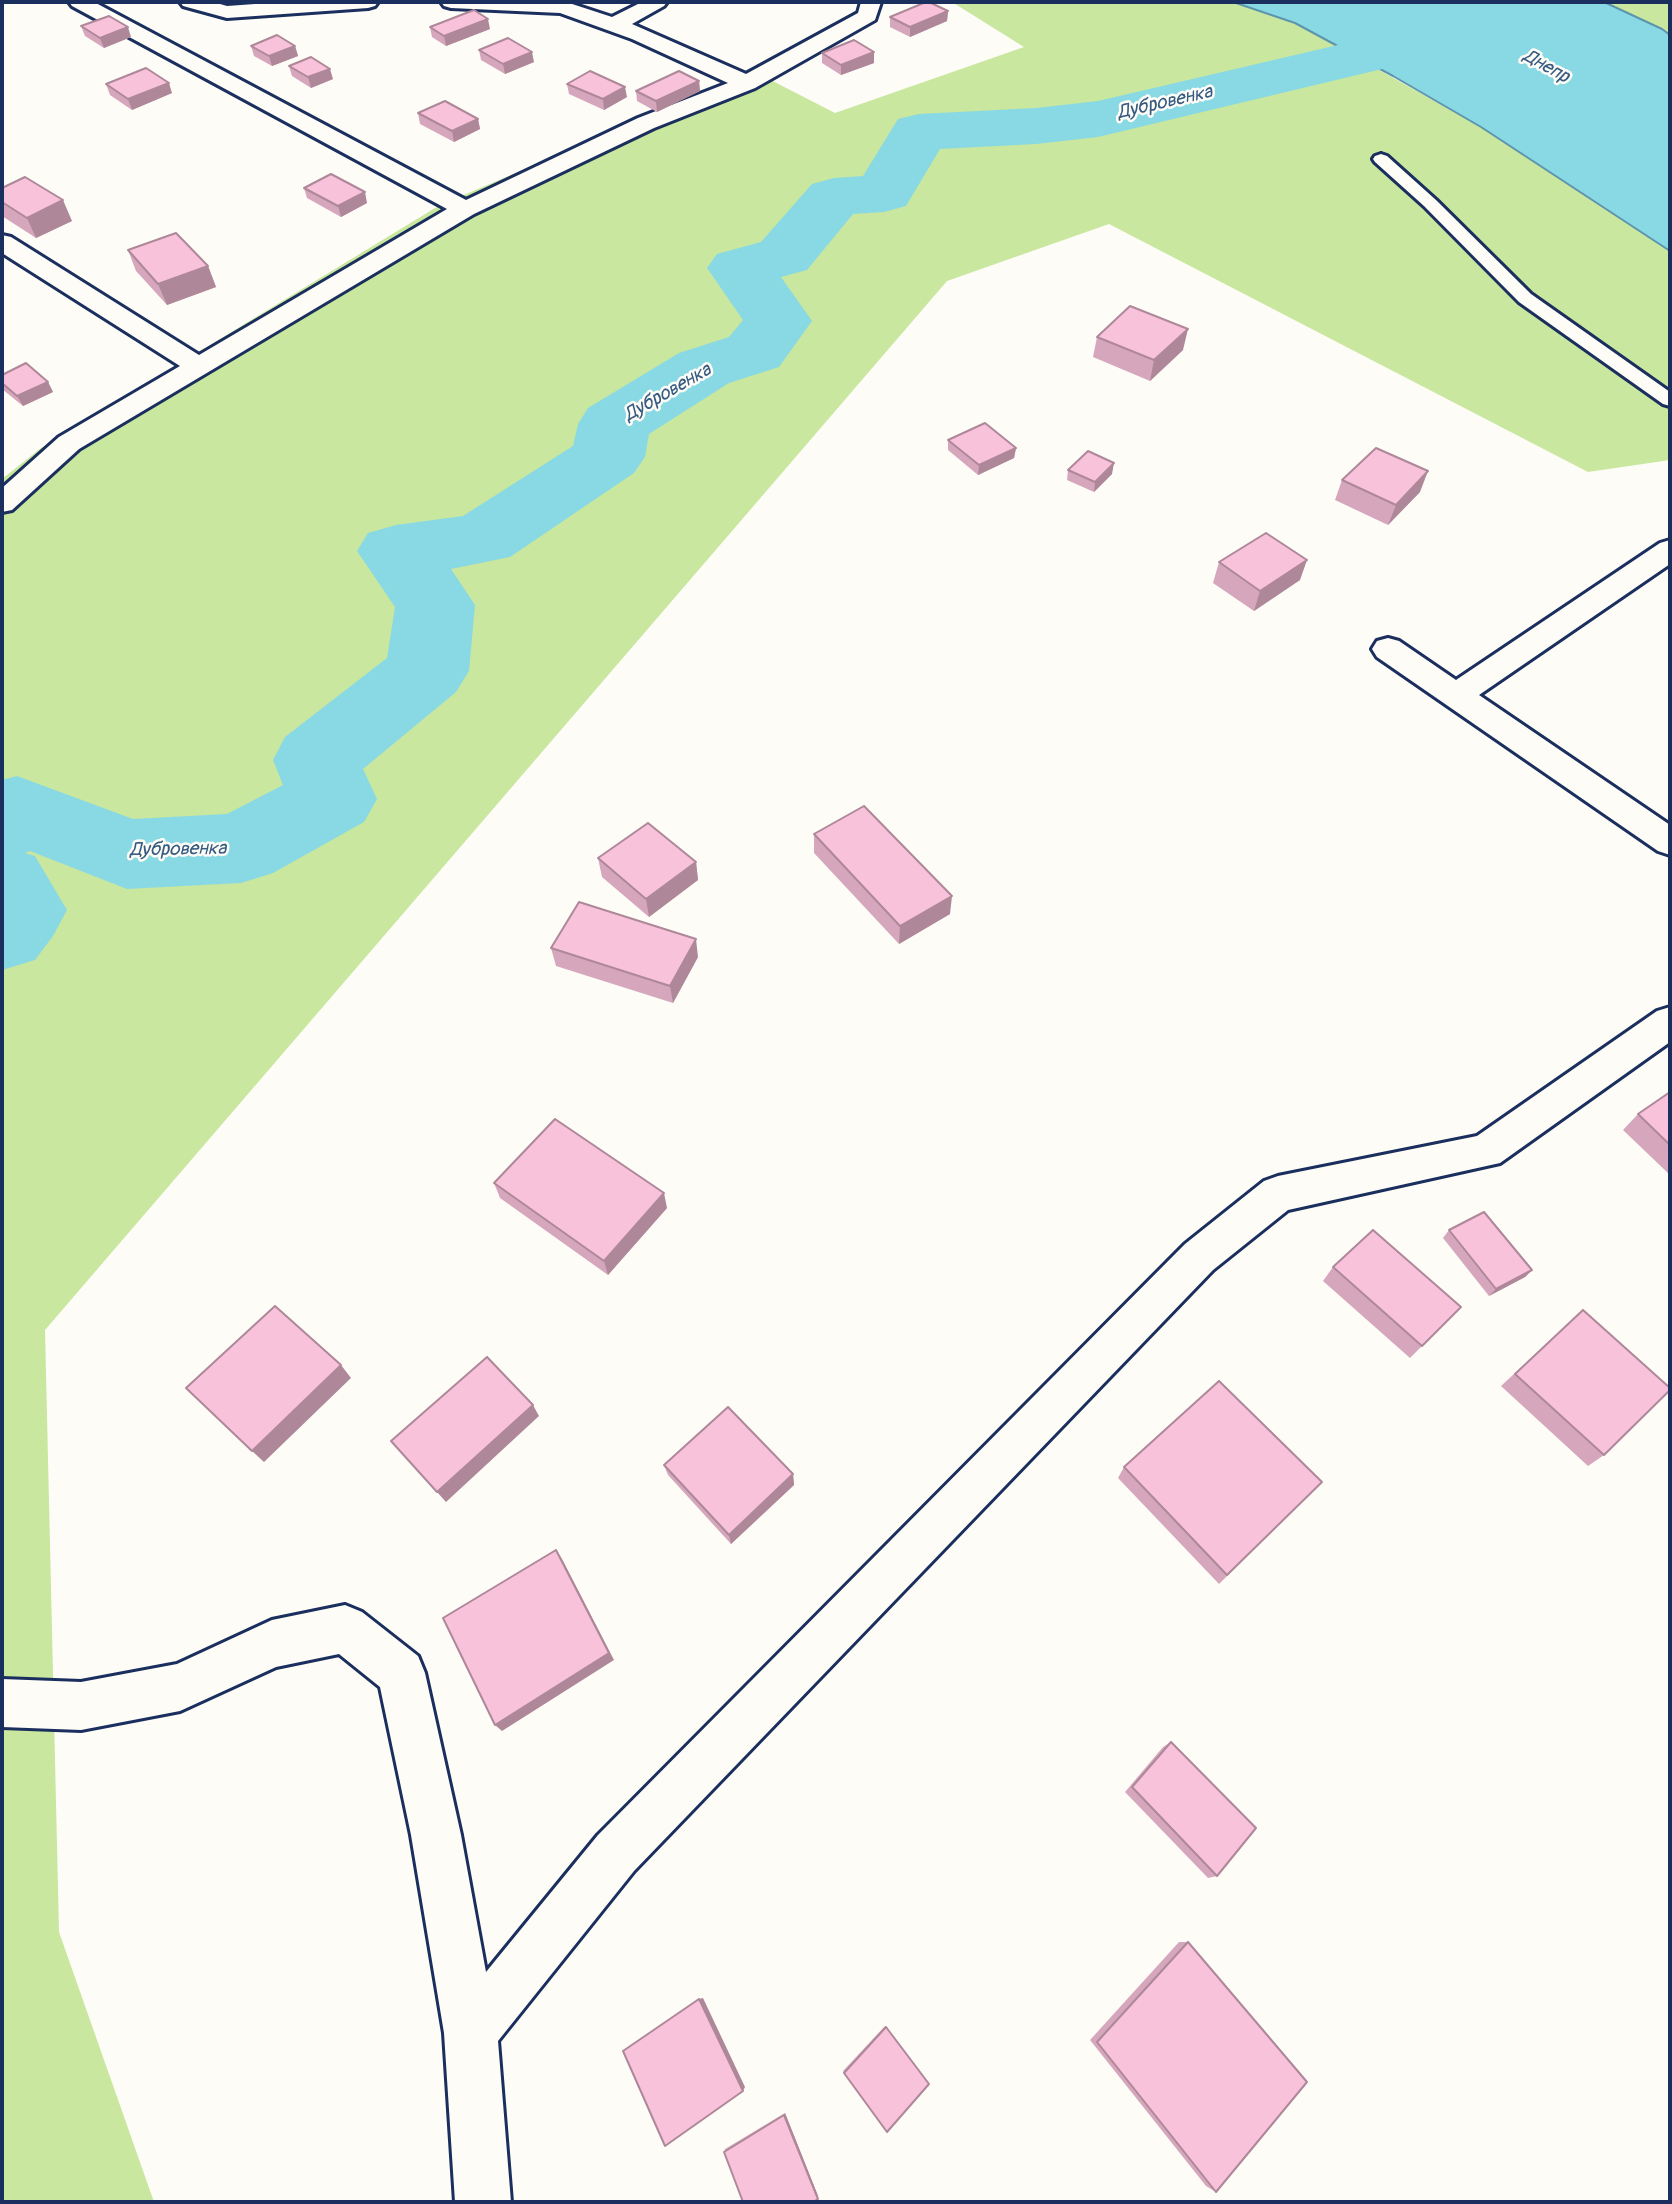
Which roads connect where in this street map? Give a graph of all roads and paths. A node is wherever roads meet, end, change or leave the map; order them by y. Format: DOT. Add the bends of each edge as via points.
graph roads {
  1 [pos="79,2"];
  2 [pos="190,2"];
  3 [pos="368,2"];
  4 [pos="451,2"];
  5 [pos="657,2"];
  6 [pos="871,2"];
  7 [pos="614,25"];
  8 [pos="747,83"];
  9 [pos="1381,159"];
  10 [pos="465,209"];
  11 [pos="2,242"];
  12 [pos="198,366"];
  13 [pos="1670,400"];
  14 [pos="2,503"];
  15 [pos="1670,550"];
  16 [pos="1388,649"];
  17 [pos="1456,695"];
  18 [pos="1670,842"];
  19 [pos="1670,1021"];
  20 [pos="2,1703"];
  21 [pos="471,2033"];
  22 [pos="483,2202"];
  1 -- 10 [label="street"];
  2 -- 3 [label="street" via="228,12"];
  4 -- 7 [label="street" via="562,7"];
  5 -- 7 [label="street"];
  6 -- 8 [label="street" via="868,16"];
  7 -- 8 [label="street"];
  8 -- 10 [label="street" via="646,123"];
  9 -- 13 [label="lane" via="1525,298"];
  10 -- 12 [label="street"];
  11 -- 12 [label="street"];
  12 -- 14 [label="street" via="69,443"];
  15 -- 17 [label="street"];
  16 -- 17 [label="street"];
  17 -- 18 [label="street"];
  19 -- 21 [label="street" via="1486,1151 1278,1194 1199,1257 616,1853"];
  20 -- 21 [label="street" via="81,1706 180,1687 272,1644 345,1629 401,1673"];
  21 -- 22 [label="street"];
}
